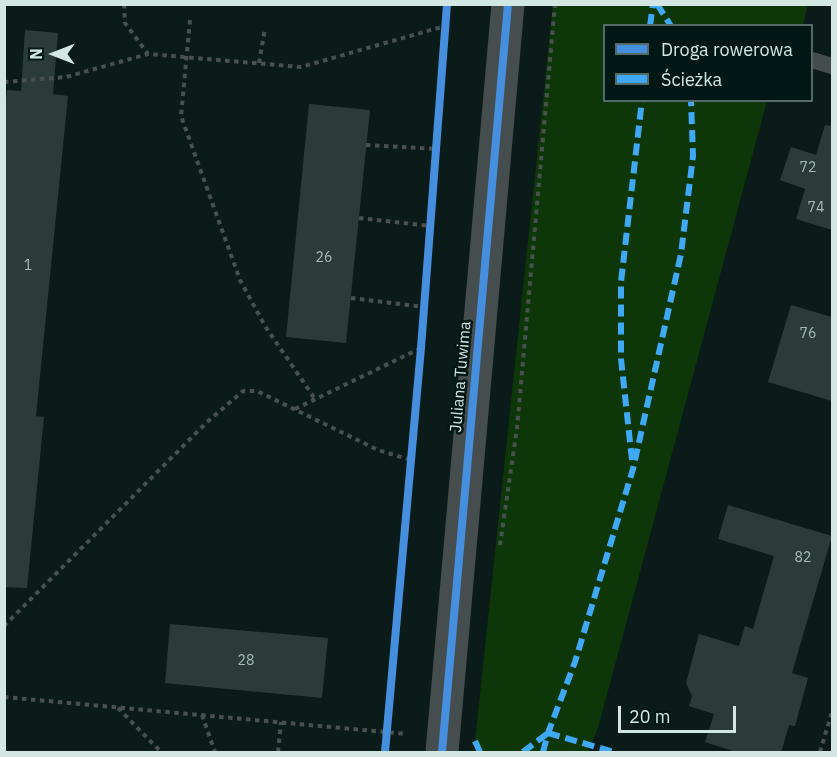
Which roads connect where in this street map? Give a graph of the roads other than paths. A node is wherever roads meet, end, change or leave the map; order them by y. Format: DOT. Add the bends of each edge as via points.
graph roads {
  1 [pos="508,4"];
  2 [pos="813,60"];
  3 [pos="832,66"];
  4 [pos="442,753"];
  1 -- 4 [label="street, Juliana Tuwima"];
  2 -- 3 [label="lane"];
}
